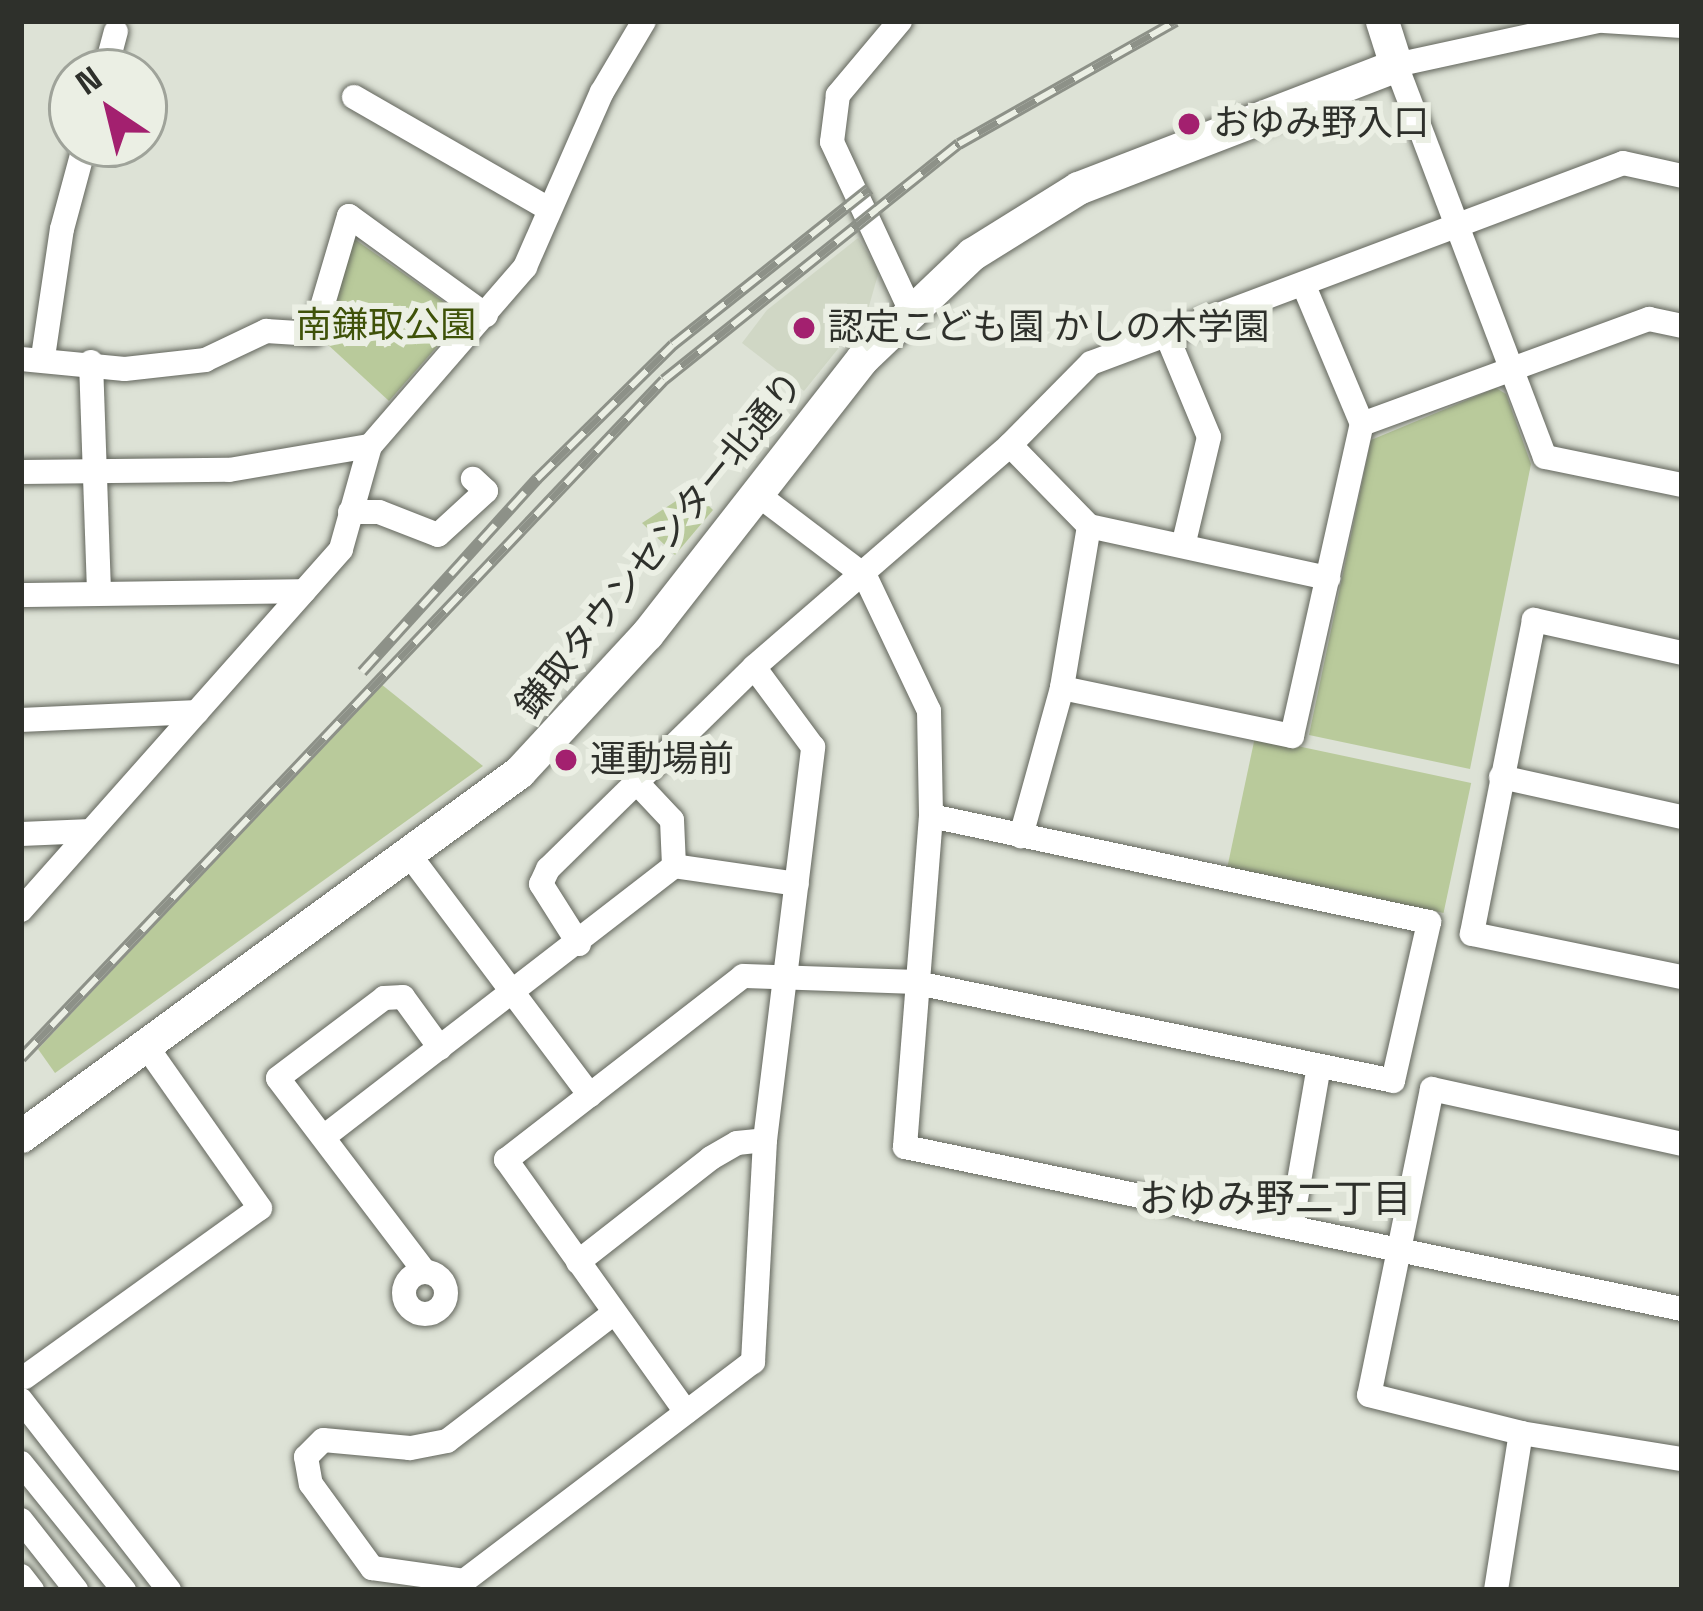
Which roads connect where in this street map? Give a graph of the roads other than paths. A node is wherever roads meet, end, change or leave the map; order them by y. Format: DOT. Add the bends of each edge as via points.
graph roads {
  1 [pos="644,21"];
  2 [pos="900,21"];
  3 [pos="1382,21"];
  4 [pos="1601,21"];
  5 [pos="1682,26"];
  6 [pos="116,31"];
  7 [pos="111,48"];
  8 [pos="1396,65"];
  9 [pos="354,97"];
  10 [pos="79,168"];
  11 [pos="1682,176"];
  12 [pos="547,208"];
  13 [pos="1455,230"];
  14 [pos="1304,286"];
  15 [pos="910,308"];
  16 [pos="486,315"];
  17 [pos="1682,326"];
  18 [pos="1167,336"];
  19 [pos="32,358"];
  20 [pos="91,362"];
  21 [pos="1514,374"];
  22 [pos="1362,424"];
  23 [pos="1010,445"];
  24 [pos="370,446"];
  25 [pos="96,470"];
  26 [pos="21,472"];
  27 [pos="473,479"];
  28 [pos="1682,485"];
  29 [pos="757,494"];
  30 [pos="350,512"];
  31 [pos="1089,526"];
  32 [pos="1184,545"];
  33 [pos="865,576"];
  34 [pos="1328,578"];
  35 [pos="304,591"];
  36 [pos="99,593"];
  37 [pos="21,595"];
  38 [pos="1682,653"];
  39 [pos="754,667"];
  40 [pos="1062,688"];
  41 [pos="197,712"];
  42 [pos="21,720"];
  43 [pos="1501,777"];
  44 [pos="639,784"];
  45 [pos="931,816"];
  46 [pos="1682,818"];
  47 [pos="91,831"];
  48 [pos="21,834"];
  49 [pos="1021,836"];
  50 [pos="411,857"];
  51 [pos="674,866"];
  52 [pos="797,884"];
  53 [pos="21,910"];
  54 [pos="579,944"];
  55 [pos="783,972"];
  56 [pos="1682,976"];
  57 [pos="912,982"];
  58 [pos="512,994"];
  59 [pos="147,1048"];
  60 [pos="440,1048"];
  61 [pos="1319,1066"];
  62 [pos="590,1095"];
  63 [pos="21,1136"];
  64 [pos="325,1136"];
  65 [pos="765,1140"];
  66 [pos="1682,1144"];
  67 [pos="1292,1222"];
  68 [pos="1401,1250"];
  69 [pos="578,1262"];
  70 [pos="425,1271"];
  71 [pos="1682,1309"];
  72 [pos="614,1313"];
  73 [pos="23,1389"];
  74 [pos="686,1412"];
  75 [pos="1521,1433"];
  76 [pos="1682,1459"];
  77 [pos="21,1463"];
  78 [pos="21,1520"];
  79 [pos="21,1576"];
  80 [pos="32,1590"];
  81 [pos="76,1590"];
  82 [pos="124,1590"];
  83 [pos="169,1590"];
  84 [pos="1496,1590"];
  1 -- 12 [label="street"];
  2 -- 15 [label="street" via="838,95 832,142"];
  3 -- 8 [label="main road"];
  4 -- 5 [label="street, 鎌取タウンセンター北通り"];
  4 -- 8 [label="street, 鎌取タウンセンター北通り"];
  6 -- 7 [label="street"];
  8 -- 13 [label="street"];
  8 -- 15 [label="main road, 鎌取タウンセンター北通り" via="1064,195 998,235"];
  9 -- 12 [label="street"];
  10 -- 19 [label="street"];
  11 -- 13 [label="street" via="1623,163"];
  12 -- 16 [label="street" via="525,267"];
  13 -- 14 [label="street"];
  13 -- 21 [label="street"];
  14 -- 18 [label="street"];
  14 -- 22 [label="street"];
  15 -- 29 [label="main road, 鎌取タウンセンター北通り"];
  16 -- 20 [label="street" via="349,216 314,334 266,331 185,362 125,370"];
  16 -- 24 [label="street"];
  17 -- 21 [label="street" via="1648,319"];
  18 -- 23 [label="street" via="1091,363"];
  18 -- 32 [label="street" via="1208,437"];
  19 -- 20 [label="street"];
  20 -- 25 [label="street"];
  21 -- 22 [label="street"];
  21 -- 28 [label="street" via="1545,457"];
  22 -- 34 [label="street"];
  23 -- 31 [label="street"];
  23 -- 33 [label="street"];
  24 -- 25 [label="street" via="229,470"];
  24 -- 30 [label="street"];
  25 -- 26 [label="street"];
  25 -- 36 [label="street"];
  27 -- 30 [label="street" via="486,491 438,535 380,512"];
  29 -- 33 [label="street"];
  29 -- 50 [label="main road, 鎌取タウンセンター北通り" via="598,693 519,772"];
  30 -- 35 [label="street" via="340,549"];
  31 -- 32 [label="street"];
  31 -- 40 [label="street"];
  32 -- 34 [label="street"];
  33 -- 39 [label="street"];
  33 -- 45 [label="street" via="929,711"];
  34 -- 40 [label="street" via="1292,736"];
  35 -- 36 [label="street"];
  35 -- 41 [label="street"];
  36 -- 37 [label="street"];
  38 -- 43 [label="street" via="1534,620"];
  39 -- 44 [label="street"];
  39 -- 52 [label="street" via="813,748"];
  40 -- 49 [label="street"];
  41 -- 42 [label="street"];
  41 -- 47 [label="street"];
  43 -- 46 [label="street"];
  43 -- 56 [label="street" via="1472,934"];
  44 -- 51 [label="street" via="672,820"];
  44 -- 54 [label="street" via="548,868 541,884"];
  45 -- 49 [label="street"];
  45 -- 57 [label="street"];
  47 -- 48 [label="street"];
  47 -- 53 [label="street"];
  49 -- 61 [label="street" via="1429,922 1393,1081"];
  50 -- 58 [label="street"];
  50 -- 59 [label="main road, 鎌取タウンセンター北通り"];
  51 -- 52 [label="street"];
  51 -- 54 [label="street"];
  52 -- 55 [label="street"];
  54 -- 58 [label="street"];
  55 -- 57 [label="street"];
  55 -- 62 [label="street" via="743,976"];
  55 -- 65 [label="street"];
  57 -- 61 [label="street"];
  57 -- 67 [label="street" via="905,1147"];
  58 -- 60 [label="street"];
  58 -- 62 [label="street"];
  59 -- 63 [label="main road, 鎌取タウンセンター北通り"];
  59 -- 73 [label="street" via="260,1208"];
  60 -- 64 [label="street"];
  60 -- 64 [label="street" via="403,997 383,998 278,1078"];
  61 -- 67 [label="street"];
  62 -- 69 [label="street" via="506,1160"];
  64 -- 70 [label="street"];
  65 -- 69 [label="street" via="711,1158"];
  65 -- 74 [label="street" via="752,1362"];
  66 -- 68 [label="street" via="1432,1089"];
  67 -- 68 [label="street"];
  68 -- 71 [label="street"];
  68 -- 75 [label="street" via="1369,1396"];
  69 -- 72 [label="street"];
  72 -- 74 [label="street"];
  72 -- 74 [label="street" via="447,1441 410,1448 323,1440 306,1457 311,1484 373,1568 464,1581"];
  73 -- 83 [label="street"];
  75 -- 76 [label="street"];
  75 -- 84 [label="street"];
  77 -- 82 [label="street"];
  78 -- 81 [label="street"];
  79 -- 80 [label="street"];
}
